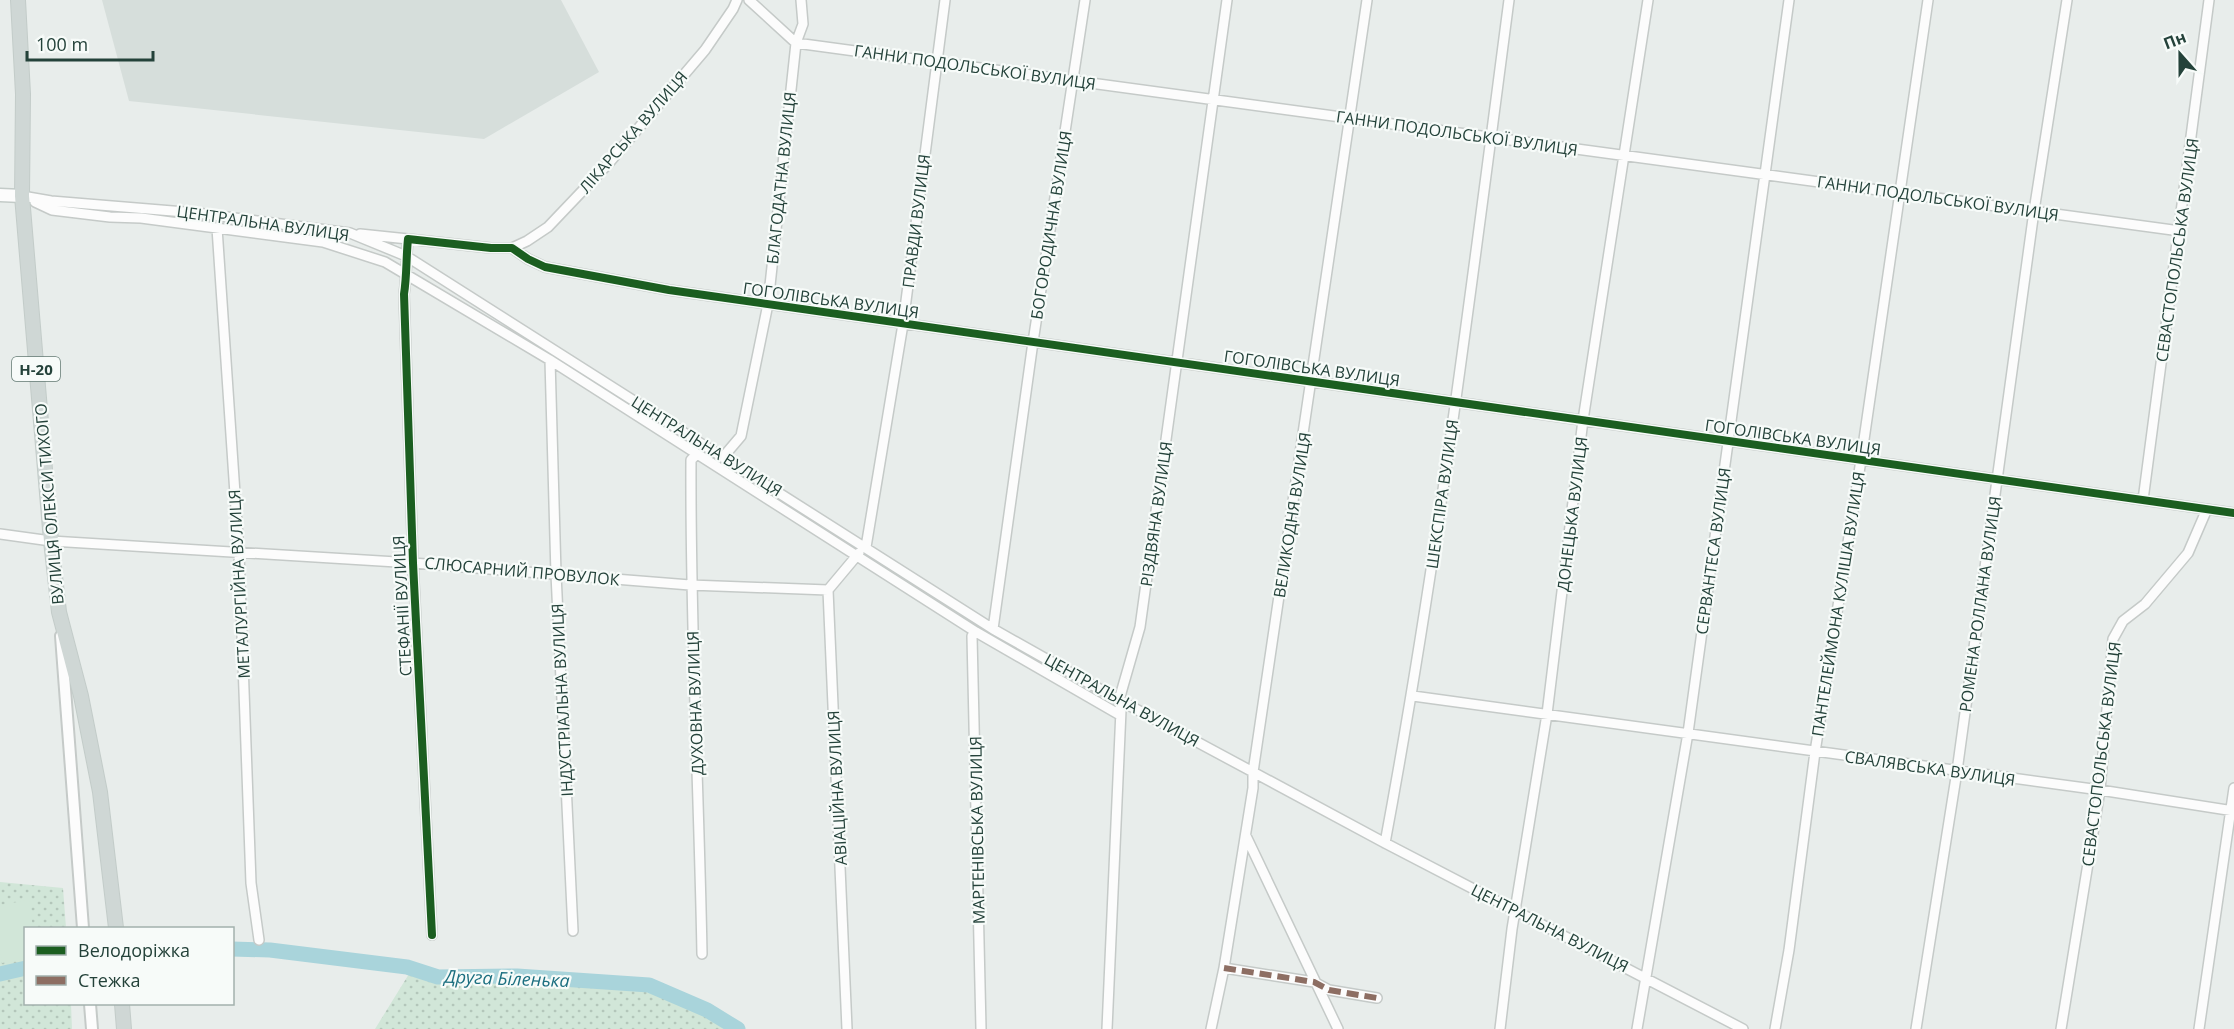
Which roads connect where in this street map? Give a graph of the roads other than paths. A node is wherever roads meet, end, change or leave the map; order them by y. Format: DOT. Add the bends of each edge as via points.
graph roads {
  1 [pos="18,0"];
  2 [pos="736,0"];
  3 [pos="749,0"];
  4 [pos="801,0"];
  5 [pos="945,0"];
  6 [pos="1085,0"];
  7 [pos="1227,0"];
  8 [pos="1367,0"];
  9 [pos="1509,0"];
  10 [pos="1648,0"];
  11 [pos="1789,0"];
  12 [pos="1928,0"];
  13 [pos="2067,0"];
  14 [pos="2209,0"];
  15 [pos="796,43"];
  16 [pos="936,62"];
  17 [pos="1074,81"];
  18 [pos="1213,100"];
  19 [pos="1350,118"];
  20 [pos="1491,137"];
  21 [pos="1624,156"];
  22 [pos="1765,175"];
  23 [pos="1899,194"];
  24 [pos="0,195"];
  25 [pos="22,196"];
  26 [pos="2034,211"];
  27 [pos="217,228"];
  28 [pos="2180,231"];
  29 [pos="350,233"];
  30 [pos="408,239"];
  31 [pos="512,248"];
  32 [pos="406,256"];
  33 [pos="407,276"];
  34 [pos="768,304"];
  35 [pos="903,324"];
  36 [pos="1033,342"];
  37 [pos="550,360"];
  38 [pos="1177,362"];
  39 [pos="1312,382"];
  40 [pos="1456,402"];
  41 [pos="1583,420"];
  42 [pos="1727,441"];
  43 [pos="696,455"];
  44 [pos="724,456"];
  45 [pos="1861,460"];
  46 [pos="1997,479"];
  47 [pos="2143,500"];
  48 [pos="2206,509"];
  49 [pos="2234,513"];
  50 [pos="0,534"];
  51 [pos="51,541"];
  52 [pos="866,547"];
  53 [pos="239,553"];
  54 [pos="855,557"];
  55 [pos="413,563"];
  56 [pos="556,574"];
  57 [pos="690,585"];
  58 [pos="828,590"];
  59 [pos="59,612"];
  60 [pos="993,628"];
  61 [pos="976,632"];
  62 [pos="1413,696"];
  63 [pos="1119,700"];
  64 [pos="1547,714"];
  65 [pos="1120,715"];
  66 [pos="1688,733"];
  67 [pos="1815,752"];
  68 [pos="1957,771"];
  69 [pos="1253,772"];
  70 [pos="2234,788"];
  71 [pos="2100,790"];
  72 [pos="2232,811"];
  73 [pos="1245,836"];
  74 [pos="1385,843"];
  75 [pos="1515,912"];
  76 [pos="83,927"];
  77 [pos="116,927"];
  78 [pos="573,931"];
  79 [pos="432,935"];
  80 [pos="259,940"];
  81 [pos="702,954"];
  82 [pos="1224,968"];
  83 [pos="1647,977"];
  84 [pos="1314,982"];
  85 [pos="1377,999"];
  86 [pos="90,1005"];
  87 [pos="122,1005"];
  88 [pos="92,1029"];
  89 [pos="124,1029"];
  90 [pos="847,1029"];
  91 [pos="981,1029"];
  92 [pos="1107,1029"];
  93 [pos="1211,1029"];
  94 [pos="1338,1029"];
  95 [pos="1500,1029"];
  96 [pos="1637,1029"];
  97 [pos="1743,1029"];
  98 [pos="1775,1029"];
  99 [pos="1916,1029"];
  100 [pos="2061,1029"];
  101 [pos="2199,1029"];
  1 -- 25 [label="main road, ВУЛИЦЯ ОЛЕКСИ ТИХОГО / Н-20" via="23,94"];
  2 -- 31 [label="street, ЛІКАРСЬКА ВУЛИЦЯ" via="705,51 608,164 548,227"];
  3 -- 15 [label="street"];
  4 -- 15 [label="street, БЛАГОДАТНА ВУЛИЦЯ" via="803,24"];
  5 -- 16 [label="street, ПРАВДИ ВУЛИЦЯ"];
  6 -- 17 [label="street, БОГОРОДИЧНА ВУЛИЦЯ"];
  7 -- 18 [label="street, РІЗДВЯНА ВУЛИЦЯ"];
  8 -- 19 [label="street, ВЕЛИКОДНЯ ВУЛИЦЯ"];
  9 -- 20 [label="street, ШЕКСПІРА ВУЛИЦЯ"];
  10 -- 21 [label="street, ДОНЕЦЬКА ВУЛИЦЯ"];
  11 -- 22 [label="street, СЕРВАНТЕСА ВУЛИЦЯ"];
  12 -- 23 [label="street, ПАНТЕЛЕЙМОНА КУЛІША ВУЛИЦЯ"];
  13 -- 26 [label="street, РОМЕНА РОЛЛАНА ВУЛИЦЯ"];
  14 -- 28 [label="street, СЕВАСТОПОЛЬСЬКА ВУЛИЦЯ"];
  15 -- 16 [label="street, ГАННИ ПОДОЛЬСЬКОЇ ВУЛИЦЯ"];
  15 -- 34 [label="street, БЛАГОДАТНА ВУЛИЦЯ"];
  16 -- 17 [label="street, ГАННИ ПОДОЛЬСЬКОЇ ВУЛИЦЯ"];
  16 -- 35 [label="street, ПРАВДИ ВУЛИЦЯ"];
  17 -- 18 [label="street, ГАННИ ПОДОЛЬСЬКОЇ ВУЛИЦЯ"];
  17 -- 36 [label="street, БОГОРОДИЧНА ВУЛИЦЯ"];
  18 -- 19 [label="street, ГАННИ ПОДОЛЬСЬКОЇ ВУЛИЦЯ"];
  18 -- 38 [label="street, РІЗДВЯНА ВУЛИЦЯ"];
  19 -- 20 [label="street, ГАННИ ПОДОЛЬСЬКОЇ ВУЛИЦЯ"];
  19 -- 39 [label="street, ВЕЛИКОДНЯ ВУЛИЦЯ"];
  20 -- 21 [label="street, ГАННИ ПОДОЛЬСЬКОЇ ВУЛИЦЯ"];
  20 -- 40 [label="street, ШЕКСПІРА ВУЛИЦЯ"];
  21 -- 22 [label="street, ГАННИ ПОДОЛЬСЬКОЇ ВУЛИЦЯ"];
  21 -- 41 [label="street, ДОНЕЦЬКА ВУЛИЦЯ"];
  22 -- 23 [label="street, ГАННИ ПОДОЛЬСЬКОЇ ВУЛИЦЯ"];
  22 -- 42 [label="street, СЕРВАНТЕСА ВУЛИЦЯ"];
  23 -- 26 [label="street, ГАННИ ПОДОЛЬСЬКОЇ ВУЛИЦЯ"];
  23 -- 45 [label="street, ПАНТЕЛЕЙМОНА КУЛІША ВУЛИЦЯ"];
  24 -- 25 [label="main road"];
  25 -- 27 [label="street, ЦЕНТРАЛЬНА ВУЛИЦЯ" via="52,210"];
  25 -- 29 [label="street, ЦЕНТРАЛЬНА ВУЛИЦЯ"];
  25 -- 51 [label="main road, ВУЛИЦЯ ОЛЕКСИ ТИХОГО / Н-20"];
  26 -- 28 [label="street, ГАННИ ПОДОЛЬСЬКОЇ ВУЛИЦЯ"];
  26 -- 46 [label="street, РОМЕНА РОЛЛАНА ВУЛИЦЯ"];
  27 -- 33 [label="street, ЦЕНТРАЛЬНА ВУЛИЦЯ" via="323,242 385,262"];
  27 -- 53 [label="street, МЕТАЛУРГІЙНА ВУЛИЦЯ"];
  28 -- 47 [label="street, СЕВАСТОПОЛЬСЬКА ВУЛИЦЯ"];
  29 -- 30 [label="street, ГОГОЛІВСЬКА ВУЛИЦЯ"];
  29 -- 32 [label="street, ЦЕНТРАЛЬНА ВУЛИЦЯ"];
  30 -- 31 [label="street, ГОГОЛІВСЬКА ВУЛИЦЯ"];
  30 -- 32 [label="street"];
  31 -- 34 [label="street, ГОГОЛІВСЬКА ВУЛИЦЯ" via="545,267"];
  32 -- 33 [label="street, СТЕФАНІЇ ВУЛИЦЯ"];
  32 -- 44 [label="street, ЦЕНТРАЛЬНА ВУЛИЦЯ"];
  33 -- 37 [label="street, ЦЕНТРАЛЬНА ВУЛИЦЯ"];
  33 -- 55 [label="street, СТЕФАНІЇ ВУЛИЦЯ" via="404,294"];
  34 -- 35 [label="street, ГОГОЛІВСЬКА ВУЛИЦЯ"];
  34 -- 44 [label="street, БЛАГОДАТНА ВУЛИЦЯ" via="741,436"];
  35 -- 36 [label="street, ГОГОЛІВСЬКА ВУЛИЦЯ"];
  35 -- 52 [label="street, ПРАВДИ ВУЛИЦЯ"];
  36 -- 38 [label="street, ГОГОЛІВСЬКА ВУЛИЦЯ"];
  36 -- 60 [label="street, БОГОРОДИЧНА ВУЛИЦЯ"];
  37 -- 43 [label="street, ЦЕНТРАЛЬНА ВУЛИЦЯ"];
  37 -- 56 [label="street, ІНДУСТРІАЛЬНА ВУЛИЦЯ"];
  38 -- 39 [label="street, ГОГОЛІВСЬКА ВУЛИЦЯ"];
  38 -- 63 [label="street, РІЗДВЯНА ВУЛИЦЯ" via="1140,627"];
  39 -- 40 [label="street, ГОГОЛІВСЬКА ВУЛИЦЯ"];
  39 -- 69 [label="street, ВЕЛИКОДНЯ ВУЛИЦЯ"];
  40 -- 41 [label="street, ГОГОЛІВСЬКА ВУЛИЦЯ"];
  40 -- 62 [label="street, ШЕКСПІРА ВУЛИЦЯ"];
  41 -- 42 [label="street, ГОГОЛІВСЬКА ВУЛИЦЯ"];
  41 -- 64 [label="street, ДОНЕЦЬКА ВУЛИЦЯ"];
  42 -- 45 [label="street, ГОГОЛІВСЬКА ВУЛИЦЯ"];
  42 -- 66 [label="street, СЕРВАНТЕСА ВУЛИЦЯ"];
  43 -- 54 [label="street, ЦЕНТРАЛЬНА ВУЛИЦЯ"];
  43 -- 57 [label="street, ДУХОВНА ВУЛИЦЯ" via="691,460"];
  44 -- 52 [label="street, ЦЕНТРАЛЬНА ВУЛИЦЯ"];
  45 -- 46 [label="street, ГОГОЛІВСЬКА ВУЛИЦЯ"];
  45 -- 67 [label="street, ПАНТЕЛЕЙМОНА КУЛІША ВУЛИЦЯ"];
  46 -- 47 [label="street, ГОГОЛІВСЬКА ВУЛИЦЯ"];
  46 -- 68 [label="street, РОМЕНА РОЛЛАНА ВУЛИЦЯ"];
  47 -- 48 [label="street, ГОГОЛІВСЬКА ВУЛИЦЯ"];
  48 -- 49 [label="street, ГОГОЛІВСЬКА ВУЛИЦЯ"];
  48 -- 71 [label="street, СЕВАСТОПОЛЬСЬКА ВУЛИЦЯ" via="2188,553 2145,604 2123,621 2113,639"];
  50 -- 51 [label="street, СЛЮСАРНИЙ ПРОВУЛОК"];
  51 -- 53 [label="street, СЛЮСАРНИЙ ПРОВУЛОК"];
  51 -- 59 [label="main road, ВУЛИЦЯ ОЛЕКСИ ТИХОГО / Н-20"];
  52 -- 54 [label="street"];
  52 -- 60 [label="street, ЦЕНТРАЛЬНА ВУЛИЦЯ"];
  53 -- 55 [label="street, СЛЮСАРНИЙ ПРОВУЛОК"];
  53 -- 80 [label="street, МЕТАЛУРГІЙНА ВУЛИЦЯ" via="251,883"];
  54 -- 58 [label="street"];
  54 -- 61 [label="street, ЦЕНТРАЛЬНА ВУЛИЦЯ"];
  55 -- 56 [label="street, СЛЮСАРНИЙ ПРОВУЛОК"];
  55 -- 79 [label="street, СТЕФАНІЇ ВУЛИЦЯ"];
  56 -- 57 [label="street, СЛЮСАРНИЙ ПРОВУЛОК"];
  56 -- 78 [label="street, ІНДУСТРІАЛЬНА ВУЛИЦЯ"];
  57 -- 58 [label="street, СЛЮСАРНИЙ ПРОВУЛОК"];
  57 -- 81 [label="street, ДУХОВНА ВУЛИЦЯ"];
  58 -- 90 [label="street, АВІАЦІЙНА ВУЛИЦЯ"];
  59 -- 76 [label="street"];
  59 -- 77 [label="main road, ВУЛИЦЯ ОЛЕКСИ ТИХОГО / Н-20" via="100,792"];
  60 -- 63 [label="street, ЦЕНТРАЛЬНА ВУЛИЦЯ"];
  61 -- 65 [label="street, ЦЕНТРАЛЬНА ВУЛИЦЯ"];
  61 -- 91 [label="street, МАРТЕНІВСЬКА ВУЛИЦЯ" via="972,636"];
  62 -- 64 [label="street, СВАЛЯВСЬКА ВУЛИЦЯ"];
  62 -- 74 [label="street, ШЕКСПІРА ВУЛИЦЯ"];
  63 -- 65 [label="street, РІЗДВЯНА ВУЛИЦЯ"];
  63 -- 69 [label="street, ЦЕНТРАЛЬНА ВУЛИЦЯ"];
  64 -- 66 [label="street, СВАЛЯВСЬКА ВУЛИЦЯ"];
  64 -- 75 [label="street, ДОНЕЦЬКА ВУЛИЦЯ"];
  65 -- 92 [label="street, РІЗДВЯНА ВУЛИЦЯ"];
  66 -- 67 [label="street, СВАЛЯВСЬКА ВУЛИЦЯ"];
  66 -- 83 [label="street, СЕРВАНТЕСА ВУЛИЦЯ"];
  67 -- 68 [label="street, СВАЛЯВСЬКА ВУЛИЦЯ"];
  67 -- 98 [label="street, ПАНТЕЛЕЙМОНА КУЛІША ВУЛИЦЯ"];
  68 -- 71 [label="street, СВАЛЯВСЬКА ВУЛИЦЯ"];
  68 -- 99 [label="street, РОМЕНА РОЛЛАНА ВУЛИЦЯ"];
  69 -- 73 [label="street, ВЕЛИКОДНЯ ВУЛИЦЯ"];
  69 -- 74 [label="street, ЦЕНТРАЛЬНА ВУЛИЦЯ"];
  70 -- 72 [label="street"];
  71 -- 72 [label="street, СВАЛЯВСЬКА ВУЛИЦЯ"];
  71 -- 100 [label="street, СЕВАСТОПОЛЬСЬКА ВУЛИЦЯ"];
  72 -- 101 [label="street"];
  73 -- 82 [label="street, ВЕЛИКОДНЯ ВУЛИЦЯ"];
  73 -- 84 [label="street"];
  74 -- 75 [label="street, ЦЕНТРАЛЬНА ВУЛИЦЯ"];
  75 -- 83 [label="street, ЦЕНТРАЛЬНА ВУЛИЦЯ"];
  75 -- 95 [label="street, ДОНЕЦЬКА ВУЛИЦЯ"];
  82 -- 84 [label="street"];
  82 -- 93 [label="street, ВЕЛИКОДНЯ ВУЛИЦЯ"];
  83 -- 96 [label="street, СЕРВАНТЕСА ВУЛИЦЯ"];
  83 -- 97 [label="street, ЦЕНТРАЛЬНА ВУЛИЦЯ"];
  84 -- 85 [label="street" via="1329,990"];
  84 -- 94 [label="street"];
  86 -- 88 [label="street"];
  87 -- 89 [label="main road"];
}
